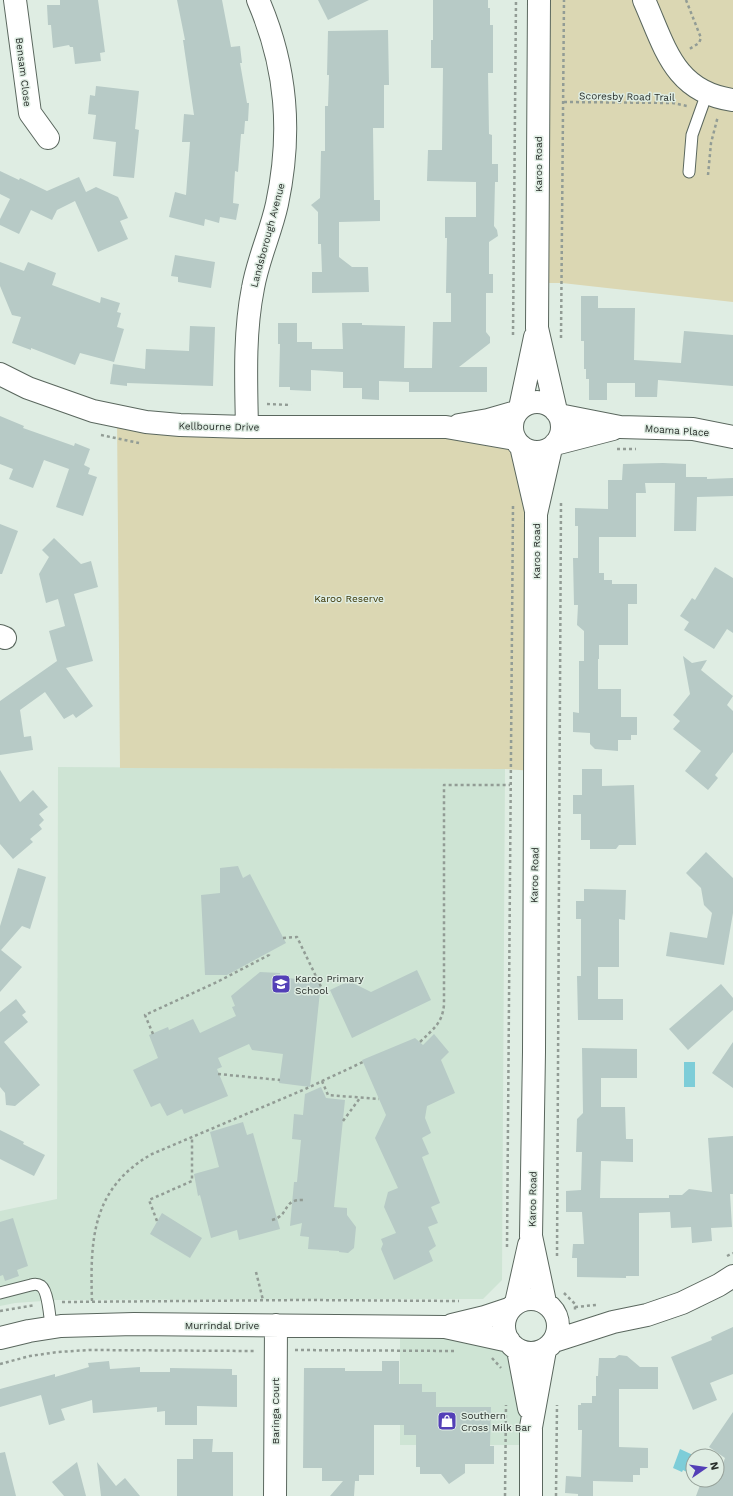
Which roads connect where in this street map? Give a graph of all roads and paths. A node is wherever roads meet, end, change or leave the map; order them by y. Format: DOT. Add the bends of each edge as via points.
graph roads {
  1 [pos="15,0"];
  2 [pos="258,0"];
  3 [pos="516,0"];
  4 [pos="539,0"];
  5 [pos="564,0"];
  6 [pos="644,0"];
  7 [pos="686,0"];
  8 [pos="684,53"];
  9 [pos="707,93"];
  10 [pos="564,102"];
  11 [pos="691,107"];
  12 [pos="726,107"];
  13 [pos="48,138"];
  14 [pos="689,172"];
  15 [pos="708,175"];
  16 [pos="537,328"];
  17 [pos="513,337"];
  18 [pos="561,340"];
  19 [pos="0,374"];
  20 [pos="518,410"];
  21 [pos="558,413"];
  22 [pos="247,427"];
  23 [pos="446,427"];
  24 [pos="620,427"];
  25 [pos="733,437"];
  26 [pos="518,442"];
  27 [pos="553,446"];
  28 [pos="611,449"];
  29 [pos="640,449"];
  30 [pos="561,497"];
  31 [pos="513,499"];
  32 [pos="536,514"];
  33 [pos="510,785"];
  34 [pos="283,938"];
  35 [pos="269,952"];
  36 [pos="324,993"];
  37 [pos="153,1034"];
  38 [pos="420,1042"];
  39 [pos="363,1062"];
  40 [pos="218,1074"];
  41 [pos="280,1080"];
  42 [pos="322,1081"];
  43 [pos="360,1098"];
  44 [pos="379,1099"];
  45 [pos="343,1121"];
  46 [pos="192,1137"];
  47 [pos="304,1200"];
  48 [pos="272,1220"];
  49 [pos="157,1221"];
  50 [pos="531,1236"];
  51 [pos="507,1240"];
  52 [pos="733,1253"];
  53 [pos="557,1258"];
  54 [pos="730,1266"];
  55 [pos="256,1272"];
  56 [pos="0,1293"];
  57 [pos="263,1300"];
  58 [pos="92,1301"];
  59 [pos="461,1302"];
  60 [pos="47,1303"];
  61 [pos="600,1304"];
  62 [pos="513,1306"];
  63 [pos="558,1306"];
  64 [pos="0,1312"];
  65 [pos="613,1322"];
  66 [pos="276,1325"];
  67 [pos="51,1327"];
  68 [pos="445,1327"];
  69 [pos="0,1338"];
  70 [pos="513,1345"];
  71 [pos="550,1345"];
  72 [pos="294,1350"];
  73 [pos="256,1351"];
  74 [pos="455,1351"];
  75 [pos="490,1357"];
  76 [pos="0,1364"];
  77 [pos="501,1368"];
  78 [pos="557,1401"];
  79 [pos="506,1404"];
  80 [pos="531,1427"];
  81 [pos="275,1496"];
  82 [pos="505,1496"];
  83 [pos="531,1496"];
  84 [pos="556,1496"];
  1 -- 13 [label="street, Bensam Close" via="30,113"];
  2 -- 22 [label="street, Landsborough Avenue" via="271,33 279,64 286,110 286,130 277,205 258,266 250,303"];
  3 -- 17 [label="path"];
  4 -- 16 [label="street, Karoo Road"];
  5 -- 10 [label="path"];
  6 -- 9 [label="street" via="671,62 687,80"];
  7 -- 8 [label="path" via="701,38 699,43"];
  9 -- 12 [label="street" via="717,97"];
  9 -- 14 [label="lane" via="692,135"];
  10 -- 11 [label="path, Scoresby Road Trail" via="673,103"];
  10 -- 18 [label="path"];
  12 -- 15 [label="path" via="711,143"];
  16 -- 20 [label="street, Karoo Road"];
  16 -- 21 [label="street, Karoo Road"];
  19 -- 22 [label="street, Kellbourne Drive" via="64,402 116,417 180,425"];
  20 -- 21 [label="street" via="526,404 539,402 546,403"];
  20 -- 23 [label="street, Kellbourne Drive" via="488,420"];
  20 -- 26 [label="street" via="511,425"];
  21 -- 24 [label="street, Moama Place"];
  21 -- 27 [label="street" via="562,430 560,438"];
  22 -- 23 [label="street, Kellbourne Drive"];
  23 -- 26 [label="street, Kellbourne Drive"];
  24 -- 25 [label="street, Moama Place" via="693,429"];
  24 -- 27 [label="street, Moama Place"];
  26 -- 27 [label="street" via="526,450 539,452"];
  26 -- 32 [label="street, Karoo Road"];
  27 -- 32 [label="street, Karoo Road"];
  28 -- 29 [label="path"];
  30 -- 53 [label="path"];
  31 -- 33 [label="path"];
  32 -- 50 [label="street, Karoo Road"];
  33 -- 38 [label="path" via="444,785 444,1005 439,1024"];
  33 -- 51 [label="path"];
  34 -- 36 [label="path" via="297,937"];
  35 -- 37 [label="path" via="269,955 220,981 145,1016"];
  39 -- 42 [label="path"];
  40 -- 41 [label="path"];
  42 -- 43 [label="path" via="328,1095"];
  42 -- 46 [label="path"];
  43 -- 44 [label="path"];
  43 -- 45 [label="path"];
  46 -- 49 [label="path" via="192,1181 149,1200"];
  46 -- 58 [label="path" via="136,1163 113,1187 96,1222"];
  47 -- 48 [label="path" via="291,1202 280,1218"];
  50 -- 62 [label="street, Karoo Road"];
  50 -- 63 [label="street, Karoo Road"];
  52 -- 54 [label="path"];
  54 -- 65 [label="street" via="718,1286 682,1303 647,1315"];
  55 -- 57 [label="path"];
  56 -- 60 [label="lane" via="36,1284 43,1288"];
  57 -- 58 [label="path"];
  57 -- 59 [label="path"];
  58 -- 60 [label="path"];
  60 -- 64 [label="path"];
  60 -- 67 [label="lane"];
  61 -- 63 [label="path"];
  62 -- 63 [label="street" via="523,1299 530,1298"];
  62 -- 68 [label="street, Murrindal Drive" via="480,1319"];
  62 -- 70 [label="street" via="505,1317 504,1325 505,1334"];
  63 -- 65 [label="street" via="580,1320"];
  63 -- 71 [label="street" via="559,1326"];
  65 -- 71 [label="street"];
  66 -- 67 [label="street, Murrindal Drive" via="107,1324"];
  66 -- 68 [label="street, Murrindal Drive"];
  66 -- 81 [label="street, Baringa Court"];
  67 -- 69 [label="street, Murrindal Drive"];
  68 -- 70 [label="street, Murrindal Drive"];
  70 -- 71 [label="street" via="527,1353 536,1353"];
  70 -- 80 [label="street" via="525,1382"];
  71 -- 80 [label="street"];
  72 -- 74 [label="path"];
  73 -- 76 [label="path" via="89,1350 30,1356"];
  75 -- 77 [label="path"];
  78 -- 84 [label="path"];
  79 -- 82 [label="path"];
  80 -- 83 [label="street"];
}
